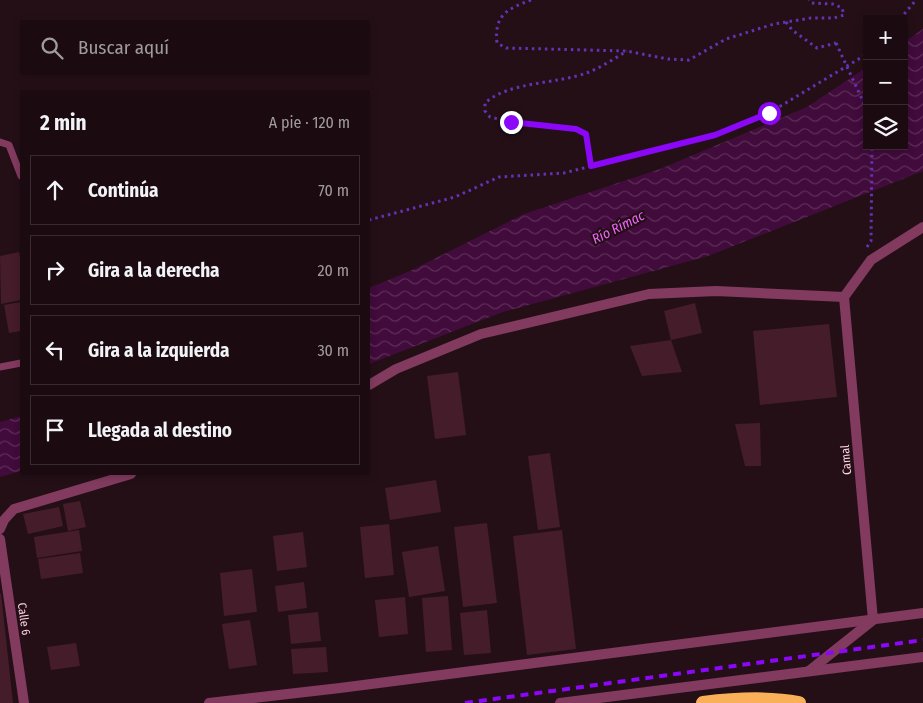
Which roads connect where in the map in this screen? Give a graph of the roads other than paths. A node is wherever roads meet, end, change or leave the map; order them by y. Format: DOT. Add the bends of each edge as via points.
graph roads {
  1 [pos="0,142"];
  2 [pos="20,173"];
  3 [pos="923,227"];
  4 [pos="844,297"];
  5 [pos="20,363"];
  6 [pos="0,367"];
  7 [pos="370,384"];
  8 [pos="128,475"];
  9 [pos="0,529"];
  10 [pos="0,539"];
  11 [pos="923,613"];
  12 [pos="873,620"];
  13 [pos="923,657"];
  14 [pos="809,671"];
  15 [pos="24,703"];
  16 [pos="209,703"];
  17 [pos="560,703"];
  18 [pos="703,703"];
  19 [pos="799,703"];
  1 -- 2 [label="lane" via="10,145"];
  3 -- 4 [label="street" via="871,260"];
  4 -- 7 [label="street" via="716,291 648,294 481,334 396,369"];
  4 -- 12 [label="street, Camal"];
  5 -- 6 [label="lane"];
  8 -- 9 [label="street" via="14,509"];
  10 -- 15 [label="street, Calle 6"];
  11 -- 12 [label="street"];
  12 -- 14 [label="street"];
  12 -- 16 [label="street"];
  13 -- 14 [label="street"];
  14 -- 17 [label="street"];
  18 -- 19 [label="highway" via="768,700"];
}
